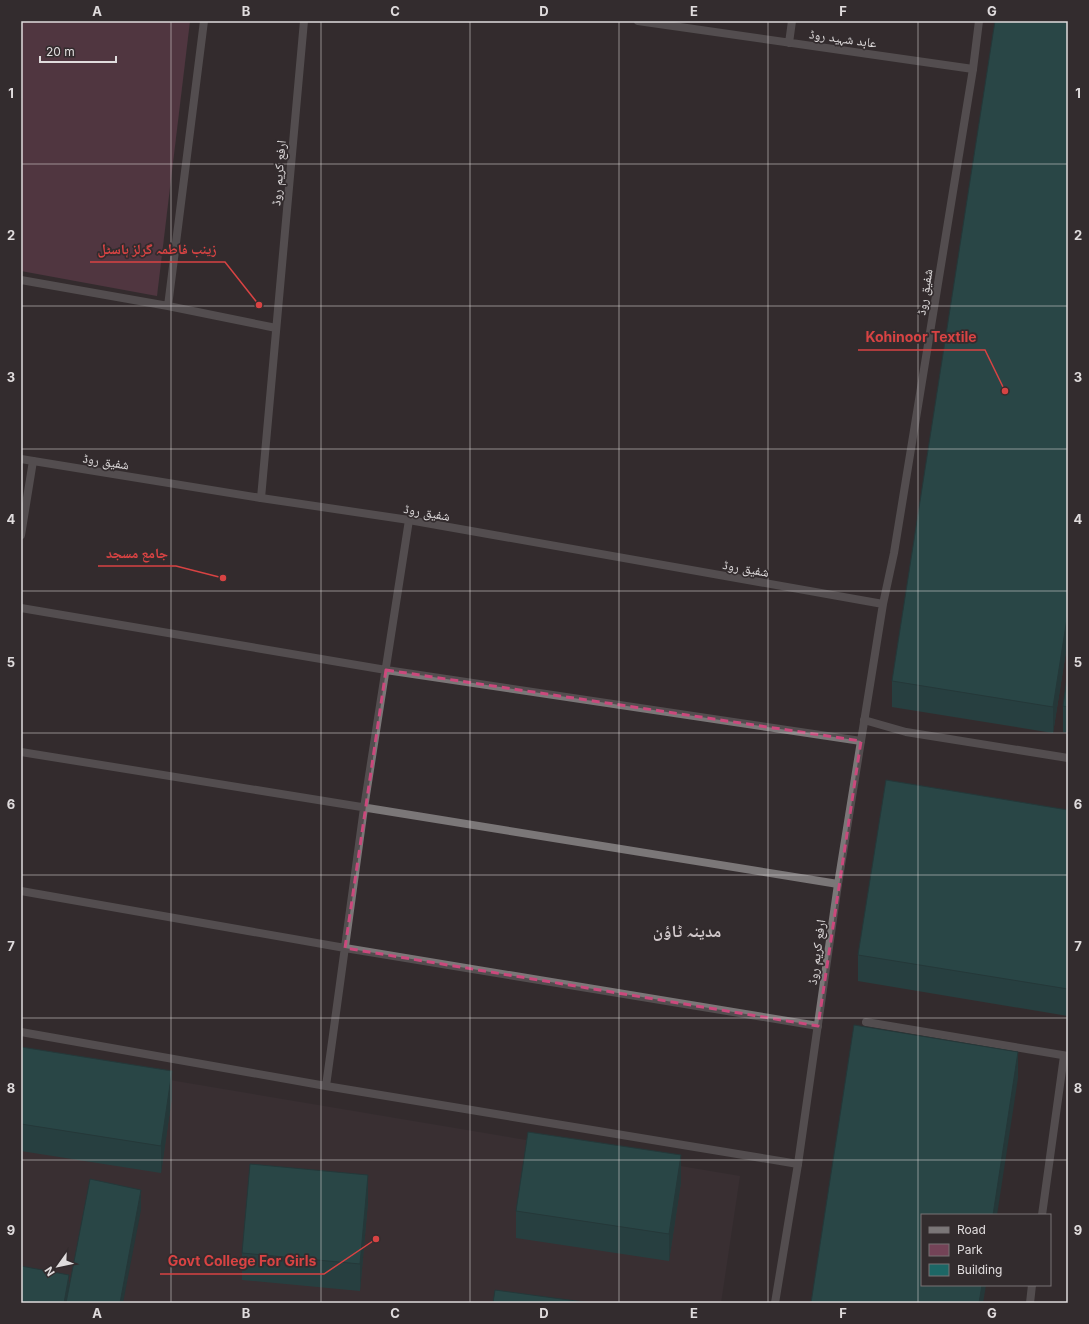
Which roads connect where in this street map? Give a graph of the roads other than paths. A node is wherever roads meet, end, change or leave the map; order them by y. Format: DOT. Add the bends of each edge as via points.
graph roads {
  1 [pos="204,21"];
  2 [pos="304,21"];
  3 [pos="638,21"];
  4 [pos="792,21"];
  5 [pos="978,21"];
  6 [pos="789,43"];
  7 [pos="973,69"];
  8 [pos="21,280"];
  9 [pos="168,306"];
  10 [pos="276,328"];
  11 [pos="21,459"];
  12 [pos="33,461"];
  13 [pos="261,498"];
  14 [pos="410,520"];
  15 [pos="21,534"];
  16 [pos="883,604"];
  17 [pos="21,608"];
  18 [pos="386,670"];
  19 [pos="864,720"];
  20 [pos="861,741"];
  21 [pos="21,752"];
  22 [pos="1068,758"];
  23 [pos="364,808"];
  24 [pos="838,884"];
  25 [pos="21,890"];
  26 [pos="345,948"];
  27 [pos="866,1022"];
  28 [pos="818,1026"];
  29 [pos="21,1032"];
  30 [pos="1066,1056"];
  31 [pos="326,1086"];
  32 [pos="798,1164"];
  33 [pos="1042,1214"];
  34 [pos="1032,1286"];
  35 [pos="775,1303"];
  36 [pos="1030,1303"];
  1 -- 9 [label="street"];
  2 -- 10 [label="street, ارفع کریم روڈ"];
  3 -- 6 [label="street, عابد شہید روڈ"];
  4 -- 6 [label="street"];
  5 -- 7 [label="street, شفیق روڈ"];
  6 -- 7 [label="street, عابد شہید روڈ"];
  7 -- 16 [label="street, شفیق روڈ" via="894,553"];
  8 -- 9 [label="street"];
  9 -- 10 [label="street"];
  10 -- 13 [label="street, ارفع کریم روڈ"];
  11 -- 12 [label="street, شفیق روڈ"];
  12 -- 13 [label="street, شفیق روڈ"];
  12 -- 15 [label="street"];
  13 -- 14 [label="street, شفیق روڈ"];
  14 -- 16 [label="street, شفیق روڈ"];
  14 -- 18 [label="street"];
  16 -- 19 [label="street, ارفع کریم روڈ"];
  17 -- 18 [label="street"];
  18 -- 20 [label="street"];
  18 -- 23 [label="street"];
  19 -- 20 [label="street, ارفع کریم روڈ"];
  19 -- 22 [label="street" via="906,732"];
  20 -- 24 [label="street, ارفع کریم روڈ"];
  21 -- 23 [label="street"];
  23 -- 24 [label="street"];
  23 -- 26 [label="street"];
  24 -- 28 [label="street, ارفع کریم روڈ"];
  25 -- 26 [label="street"];
  26 -- 28 [label="street"];
  26 -- 31 [label="street"];
  27 -- 30 [label="street"];
  28 -- 32 [label="street, ارفع کریم روڈ"];
  29 -- 31 [label="street"];
  30 -- 33 [label="street"];
  31 -- 32 [label="street"];
  32 -- 35 [label="street, ارفع کریم روڈ"];
  34 -- 36 [label="street"];
}
